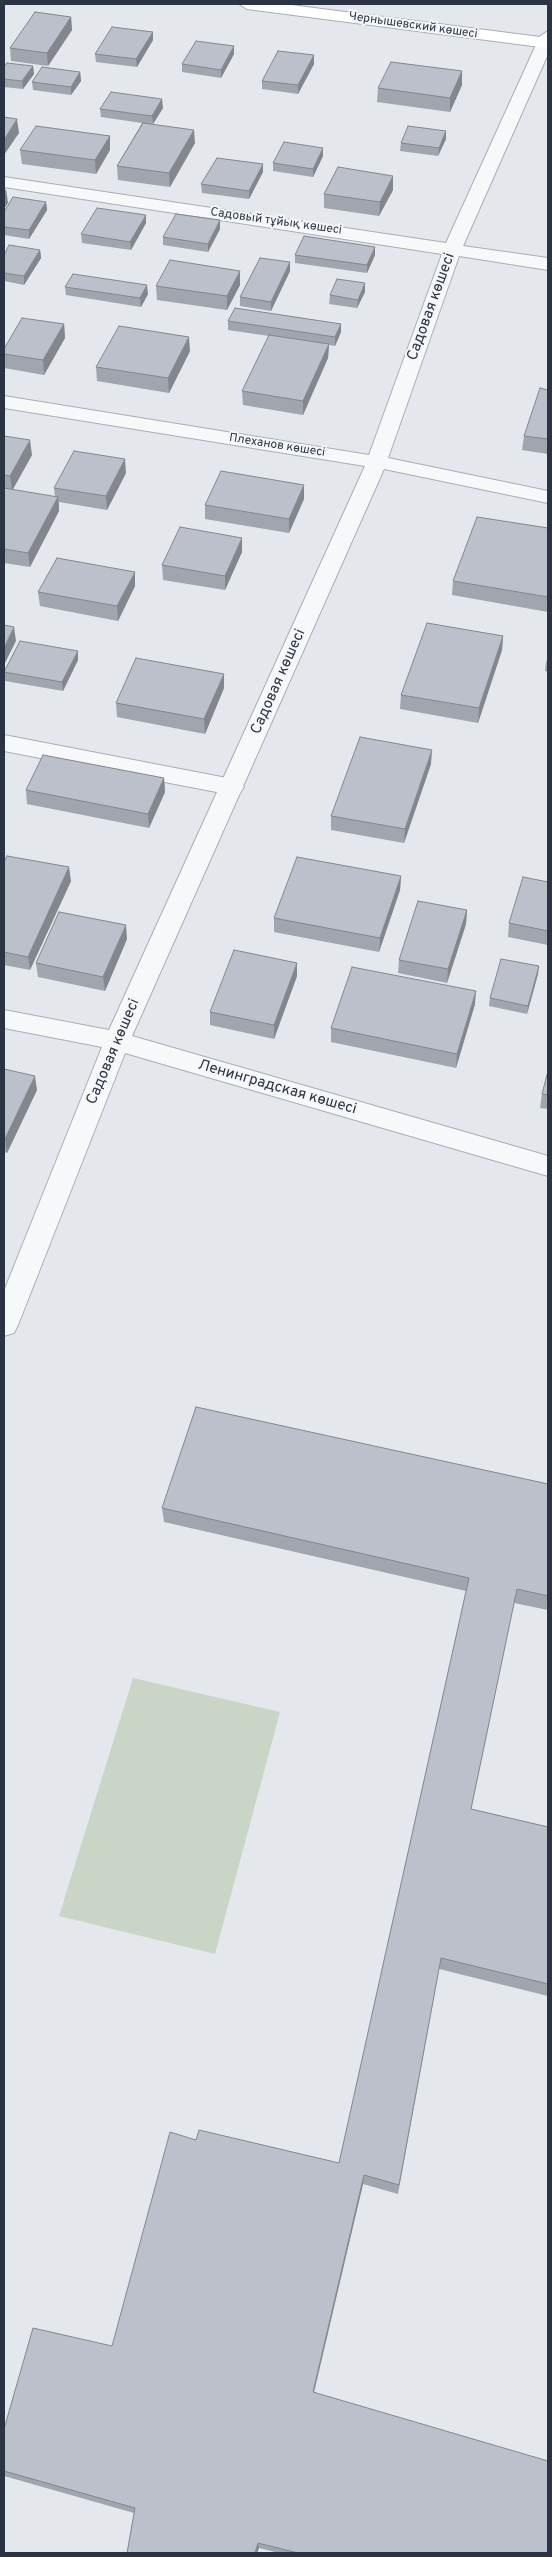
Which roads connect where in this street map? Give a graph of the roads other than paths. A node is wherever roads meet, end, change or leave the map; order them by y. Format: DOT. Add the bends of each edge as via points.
graph roads {
  1 [pos="248,4"];
  2 [pos="547,41"];
  3 [pos="4,182"];
  4 [pos="453,248"];
  5 [pos="548,264"];
  6 [pos="4,402"];
  7 [pos="377,462"];
  8 [pos="548,496"];
  9 [pos="4,743"];
  10 [pos="232,787"];
  11 [pos="4,1019"];
  12 [pos="117,1041"];
  13 [pos="548,1166"];
  14 [pos="4,1325"];
  1 -- 2 [label="street, Чернышевский көшесі"];
  2 -- 4 [label="street, Садовая көшесі"];
  3 -- 4 [label="street, Садовый тұйық көшесі"];
  4 -- 5 [label="street, Садовый тұйық көшесі"];
  4 -- 7 [label="street, Садовая көшесі"];
  6 -- 7 [label="street, Плеханов көшесі"];
  7 -- 8 [label="street, Плеханов көшесі"];
  7 -- 10 [label="street, Садовая көшесі"];
  9 -- 10 [label="street"];
  10 -- 12 [label="street, Садовая көшесі"];
  11 -- 12 [label="street, Ленинградская көшесі"];
  12 -- 13 [label="street, Ленинградская көшесі"];
  12 -- 14 [label="street, Садовая көшесі"];
}
